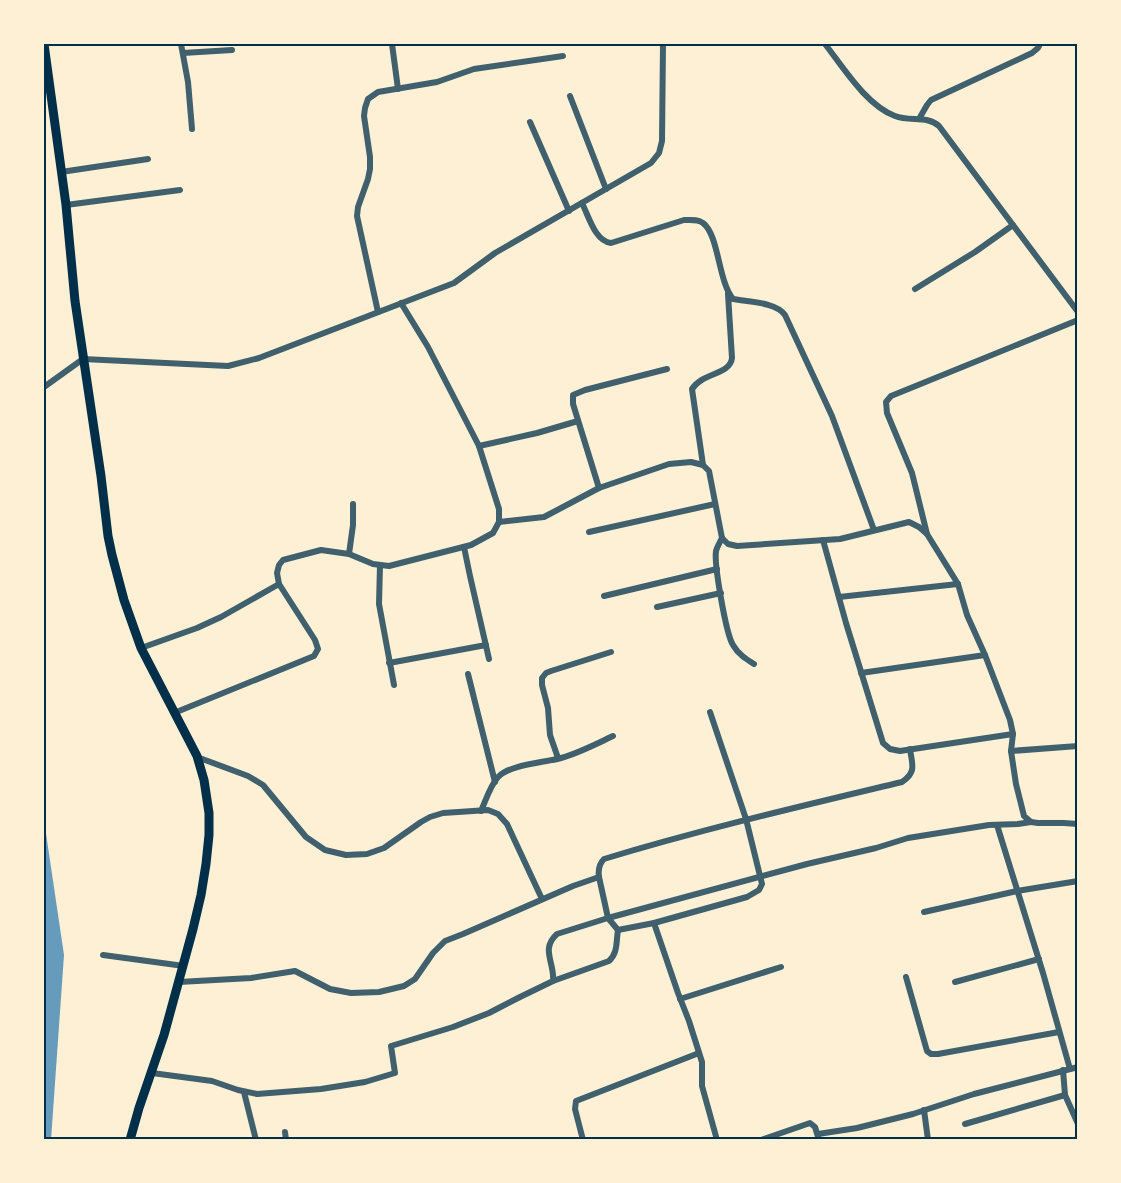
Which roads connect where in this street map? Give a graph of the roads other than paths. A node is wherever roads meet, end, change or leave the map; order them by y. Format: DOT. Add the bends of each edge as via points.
graph roads {
  1 [pos="44,44"];
  2 [pos="181,44"];
  3 [pos="392,44"];
  4 [pos="663,44"];
  5 [pos="825,44"];
  6 [pos="1040,44"];
  7 [pos="232,50"];
  8 [pos="183,53"];
  9 [pos="562,56"];
  10 [pos="398,89"];
  11 [pos="570,96"];
  12 [pos="919,119"];
  13 [pos="530,122"];
  14 [pos="192,129"];
  15 [pos="148,159"];
  16 [pos="61,172"];
  17 [pos="606,189"];
  18 [pos="180,190"];
  19 [pos="582,203"];
  20 [pos="66,205"];
  21 [pos="569,211"];
  22 [pos="1013,225"];
  23 [pos="915,289"];
  24 [pos="728,294"];
  25 [pos="401,303"];
  26 [pos="378,312"];
  27 [pos="1077,312"];
  28 [pos="1077,320"];
  29 [pos="83,359"];
  30 [pos="667,369"];
  31 [pos="44,387"];
  32 [pos="578,421"];
  33 [pos="479,446"];
  34 [pos="703,465"];
  35 [pos="599,488"];
  36 [pos="353,504"];
  37 [pos="715,504"];
  38 [pos="499,522"];
  39 [pos="874,530"];
  40 [pos="589,532"];
  41 [pos="927,534"];
  42 [pos="722,538"];
  43 [pos="823,540"];
  44 [pos="465,547"];
  45 [pos="349,554"];
  46 [pos="380,565"];
  47 [pos="717,569"];
  48 [pos="279,584"];
  49 [pos="958,584"];
  50 [pos="721,593"];
  51 [pos="604,596"];
  52 [pos="839,597"];
  53 [pos="657,607"];
  54 [pos="486,645"];
  55 [pos="141,648"];
  56 [pos="611,652"];
  57 [pos="985,655"];
  58 [pos="489,659"];
  59 [pos="389,663"];
  60 [pos="754,664"];
  61 [pos="861,673"];
  62 [pos="468,674"];
  63 [pos="394,685"];
  64 [pos="710,712"];
  65 [pos="174,713"];
  66 [pos="1013,734"];
  67 [pos="613,736"];
  68 [pos="1077,746"];
  69 [pos="910,749"];
  70 [pos="1011,751"];
  71 [pos="197,756"];
  72 [pos="558,758"];
  73 [pos="495,782"];
  74 [pos="481,811"];
  75 [pos="746,819"];
  76 [pos="1031,822"];
  77 [pos="1077,824"];
  78 [pos="997,825"];
  79 [pos="760,876"];
  80 [pos="599,877"];
  81 [pos="1077,881"];
  82 [pos="1017,891"];
  83 [pos="542,899"];
  84 [pos="924,912"];
  85 [pos="608,918"];
  86 [pos="654,923"];
  87 [pos="618,930"];
  88 [pos="103,955"];
  89 [pos="1039,959"];
  90 [pos="184,966"];
  91 [pos="782,967"];
  92 [pos="906,977"];
  93 [pos="553,981"];
  94 [pos="179,982"];
  95 [pos="956,982"];
  96 [pos="680,999"];
  97 [pos="1059,1032"];
  98 [pos="699,1053"];
  99 [pos="1077,1067"];
  100 [pos="1066,1069"];
  101 [pos="152,1073"];
  102 [pos="244,1092"];
  103 [pos="1065,1095"];
  104 [pos="924,1110"];
  105 [pos="965,1124"];
  106 [pos="1077,1124"];
  107 [pos="285,1132"];
  108 [pos="819,1137"];
  109 [pos="130,1140"];
  110 [pos="256,1140"];
  111 [pos="286,1140"];
  112 [pos="583,1140"];
  113 [pos="717,1140"];
  114 [pos="761,1140"];
  115 [pos="928,1140"];
  1 -- 16 [label="main road"];
  2 -- 8 [label="street"];
  3 -- 10 [label="street"];
  4 -- 17 [label="street" via="659,153 651,163"];
  5 -- 12 [label="street" via="874,103 894,116"];
  6 -- 12 [label="street" via="1032,53 932,100"];
  7 -- 8 [label="street"];
  8 -- 14 [label="street"];
  9 -- 10 [label="street" via="474,69"];
  10 -- 26 [label="street" via="378,92 368,99 364,116 370,169 357,216"];
  11 -- 17 [label="street"];
  12 -- 22 [label="street" via="939,126"];
  13 -- 21 [label="street"];
  15 -- 16 [label="street"];
  16 -- 20 [label="main road"];
  17 -- 19 [label="street"];
  18 -- 20 [label="street"];
  19 -- 21 [label="street"];
  19 -- 24 [label="street" via="604,242 684,220 704,223"];
  20 -- 29 [label="main road"];
  21 -- 25 [label="street" via="495,253 454,283"];
  22 -- 23 [label="street"];
  22 -- 27 [label="street"];
  24 -- 34 [label="street" via="732,364 697,381 692,389"];
  24 -- 39 [label="street" via="733,299 774,306 786,315 832,416"];
  25 -- 26 [label="street"];
  25 -- 33 [label="street"];
  26 -- 29 [label="street" via="228,366"];
  28 -- 41 [label="street" via="891,396 886,402 912,473"];
  29 -- 31 [label="street"];
  29 -- 55 [label="main road" via="110,545"];
  30 -- 32 [label="street" via="573,395"];
  32 -- 33 [label="street"];
  32 -- 35 [label="street"];
  33 -- 38 [label="street" via="499,509"];
  34 -- 35 [label="street" via="669,464"];
  34 -- 37 [label="street" via="709,471"];
  35 -- 38 [label="street" via="544,517"];
  36 -- 45 [label="street"];
  37 -- 40 [label="street"];
  37 -- 42 [label="street"];
  38 -- 44 [label="street" via="493,533"];
  39 -- 41 [label="street" via="909,522"];
  39 -- 43 [label="street"];
  41 -- 49 [label="street"];
  42 -- 43 [label="street" via="737,546"];
  42 -- 47 [label="street" via="716,554"];
  43 -- 52 [label="street"];
  44 -- 46 [label="street" via="406,563"];
  44 -- 54 [label="street"];
  45 -- 46 [label="street"];
  45 -- 48 [label="street" via="321,550 284,560 277,573"];
  46 -- 59 [label="street" via="379,604"];
  47 -- 50 [label="street"];
  47 -- 51 [label="street"];
  48 -- 55 [label="street" via="197,628"];
  48 -- 65 [label="street" via="315,640 318,649 314,656"];
  49 -- 52 [label="street"];
  49 -- 57 [label="street"];
  50 -- 53 [label="street"];
  50 -- 60 [label="street" via="733,646"];
  52 -- 61 [label="street"];
  54 -- 58 [label="street"];
  54 -- 59 [label="street"];
  55 -- 65 [label="main road"];
  56 -- 72 [label="street" via="551,671 542,678 550,735"];
  57 -- 61 [label="street"];
  57 -- 66 [label="street"];
  59 -- 63 [label="street"];
  61 -- 69 [label="street" via="883,743 890,749"];
  62 -- 73 [label="street"];
  64 -- 75 [label="street"];
  65 -- 71 [label="main road"];
  66 -- 69 [label="street"];
  66 -- 70 [label="street"];
  67 -- 72 [label="street"];
  68 -- 70 [label="street"];
  69 -- 75 [label="street" via="913,770 902,782"];
  70 -- 76 [label="street" via="1024,816"];
  71 -- 74 [label="street" via="263,785 306,837 325,850 346,855 384,848 430,817"];
  71 -- 90 [label="main road" via="207,796 209,835 201,895"];
  72 -- 73 [label="street" via="511,769"];
  73 -- 74 [label="street"];
  74 -- 83 [label="street" via="498,814 507,824"];
  75 -- 79 [label="street"];
  75 -- 80 [label="street" via="604,858"];
  76 -- 77 [label="street"];
  76 -- 78 [label="street"];
  78 -- 79 [label="street" via="908,838"];
  78 -- 82 [label="street"];
  79 -- 85 [label="street"];
  79 -- 86 [label="street" via="759,890 747,897"];
  80 -- 83 [label="street"];
  80 -- 85 [label="street"];
  81 -- 82 [label="street"];
  82 -- 84 [label="street"];
  82 -- 89 [label="street"];
  83 -- 94 [label="street" via="445,941 415,979 405,986 379,992 330,989 295,971"];
  85 -- 87 [label="street"];
  85 -- 93 [label="street" via="551,939 548,951"];
  86 -- 87 [label="street"];
  86 -- 96 [label="street"];
  87 -- 93 [label="street" via="614,957 609,961"];
  88 -- 90 [label="street"];
  89 -- 95 [label="street"];
  89 -- 97 [label="street"];
  90 -- 94 [label="main road"];
  91 -- 96 [label="street"];
  92 -- 97 [label="street" via="931,1054"];
  93 -- 102 [label="street" via="489,1013 391,1046 395,1073 321,1089"];
  94 -- 101 [label="main road"];
  96 -- 98 [label="street"];
  97 -- 100 [label="street"];
  98 -- 112 [label="street" via="576,1101"];
  98 -- 113 [label="street" via="702,1086"];
  99 -- 100 [label="street"];
  100 -- 103 [label="street"];
  100 -- 104 [label="street"];
  101 -- 102 [label="street" via="212,1081"];
  101 -- 109 [label="main road"];
  102 -- 110 [label="street"];
  103 -- 105 [label="street"];
  103 -- 106 [label="street"];
  104 -- 108 [label="street"];
  104 -- 115 [label="street"];
  107 -- 111 [label="street"];
  108 -- 114 [label="street" via="810,1123"];
}
